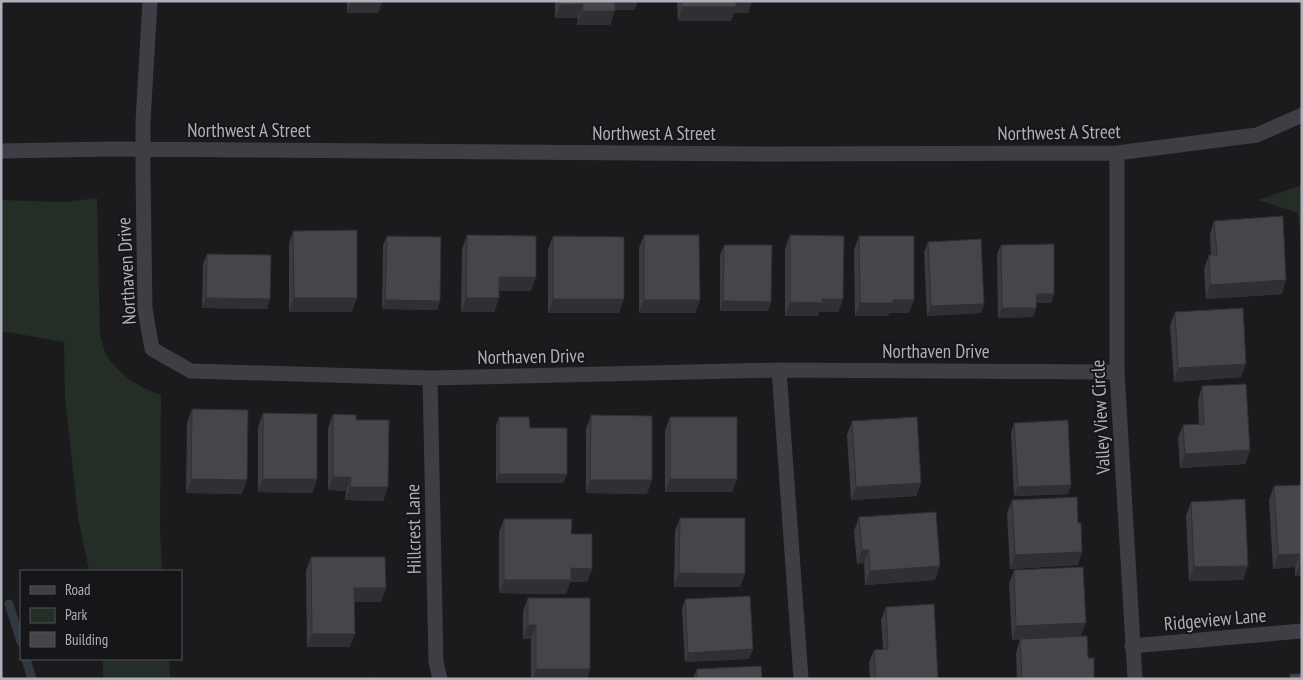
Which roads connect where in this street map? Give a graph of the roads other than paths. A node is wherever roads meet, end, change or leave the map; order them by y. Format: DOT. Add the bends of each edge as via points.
graph roads {
  1 [pos="150,1"];
  2 [pos="1302,115"];
  3 [pos="144,150"];
  4 [pos="1,151"];
  5 [pos="1117,154"];
  6 [pos="779,370"];
  7 [pos="1117,372"];
  8 [pos="430,378"];
  9 [pos="1302,632"];
  10 [pos="1132,646"];
  11 [pos="440,679"];
  12 [pos="801,679"];
  13 [pos="1135,679"];
  1 -- 3 [label="street"];
  2 -- 5 [label="street, Northwest A Street" via="1257,134"];
  3 -- 4 [label="street, Northwest A Street"];
  3 -- 5 [label="street, Northwest A Street"];
  3 -- 8 [label="street, Northaven Drive" via="146,309 152,349 191,371"];
  5 -- 7 [label="street, Valley View Circle"];
  6 -- 7 [label="street, Northaven Drive"];
  6 -- 8 [label="street, Northaven Drive"];
  6 -- 12 [label="street"];
  7 -- 10 [label="street, Valley View Circle"];
  8 -- 11 [label="street, Hillcrest Lane" via="436,662"];
  9 -- 10 [label="street, Ridgeview Lane"];
  10 -- 13 [label="street, Valley View Circle"];
}
